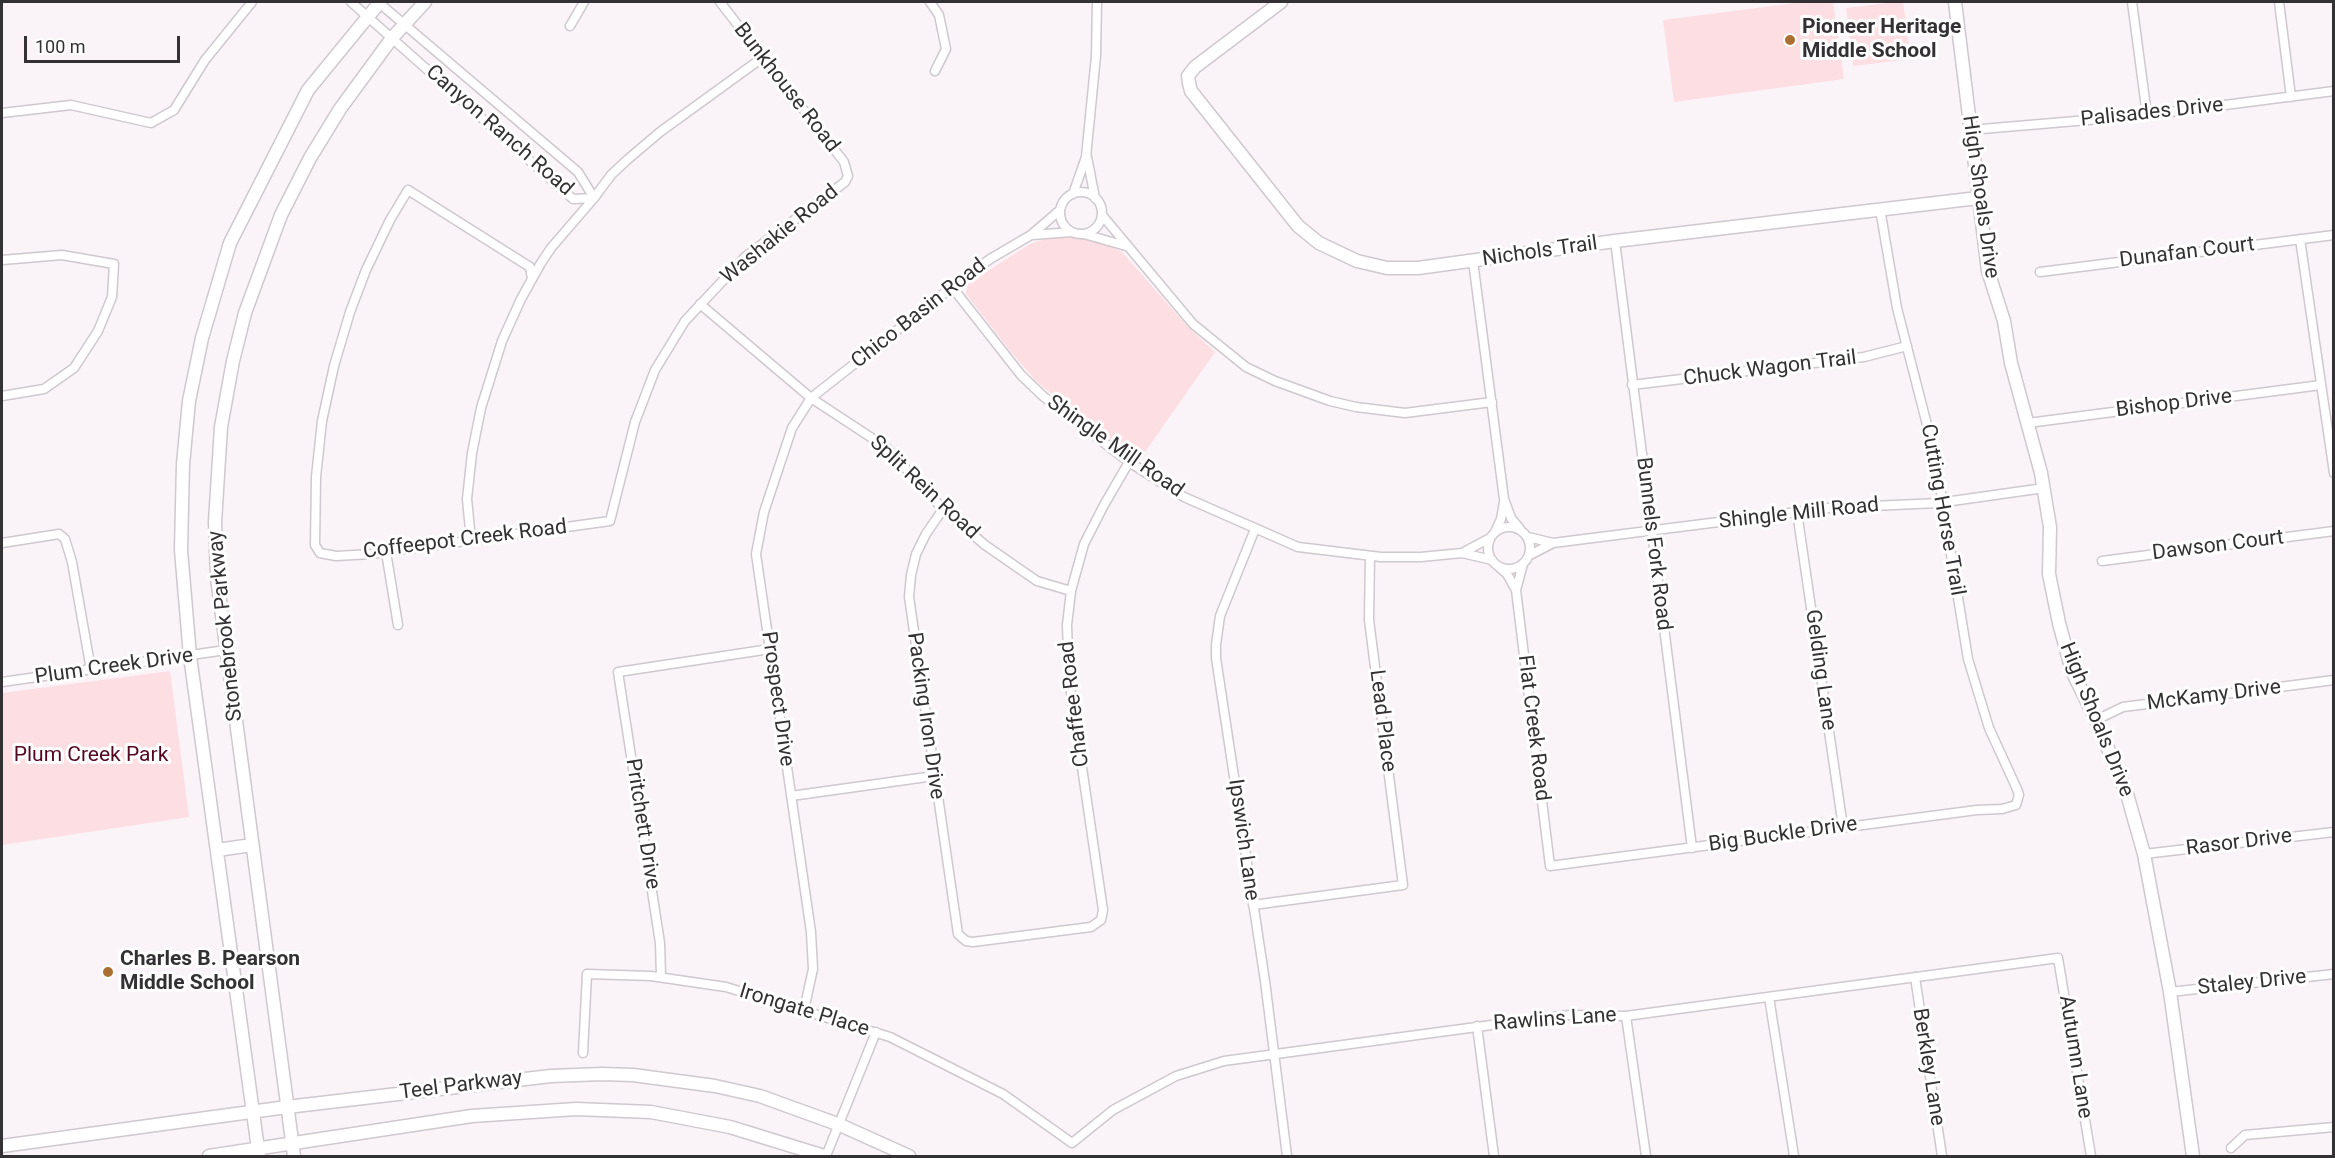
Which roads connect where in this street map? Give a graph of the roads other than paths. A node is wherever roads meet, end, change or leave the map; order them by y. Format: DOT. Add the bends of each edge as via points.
graph roads {
  1 [pos="252,2"];
  2 [pos="351,2"];
  3 [pos="379,2"];
  4 [pos="425,2"];
  5 [pos="584,2"];
  6 [pos="720,2"];
  7 [pos="930,2"];
  8 [pos="1096,2"];
  9 [pos="1955,2"];
  10 [pos="2132,2"];
  11 [pos="2278,2"];
  12 [pos="1272,4"];
  13 [pos="366,17"];
  14 [pos="404,25"];
  15 [pos="570,26"];
  16 [pos="392,38"];
  17 [pos="762,58"];
  18 [pos="935,70"];
  19 [pos="2334,91"];
  20 [pos="2290,97"];
  21 [pos="2,113"];
  22 [pos="2148,115"];
  23 [pos="1970,130"];
  24 [pos="1086,157"];
  25 [pos="848,176"];
  26 [pos="1073,194"];
  27 [pos="594,198"];
  28 [pos="1095,198"];
  29 [pos="1978,198"];
  30 [pos="1880,209"];
  31 [pos="1060,210"];
  32 [pos="1102,215"];
  33 [pos="1072,232"];
  34 [pos="1083,234"];
  35 [pos="2334,234"];
  36 [pos="1031,235"];
  37 [pos="2300,239"];
  38 [pos="1615,241"];
  39 [pos="1126,246"];
  40 [pos="2,260"];
  41 [pos="1473,261"];
  42 [pos="2040,272"];
  43 [pos="532,279"];
  44 [pos="952,287"];
  45 [pos="700,304"];
  46 [pos="1907,346"];
  47 [pos="1632,385"];
  48 [pos="2321,385"];
  49 [pos="2,396"];
  50 [pos="811,398"];
  51 [pos="1492,402"];
  52 [pos="2028,423"];
  53 [pos="1129,462"];
  54 [pos="2334,473"];
  55 [pos="2044,488"];
  56 [pos="1504,499"];
  57 [pos="1943,503"];
  58 [pos="943,509"];
  59 [pos="1797,512"];
  60 [pos="610,521"];
  61 [pos="1255,529"];
  62 [pos="1520,530"];
  63 [pos="1651,530"];
  64 [pos="2334,531"];
  65 [pos="1493,535"];
  66 [pos="1528,537"];
  67 [pos="471,540"];
  68 [pos="2,543"];
  69 [pos="1553,543"];
  70 [pos="386,552"];
  71 [pos="1462,553"];
  72 [pos="1530,555"];
  73 [pos="1370,556"];
  74 [pos="2102,561"];
  75 [pos="1494,563"];
  76 [pos="1523,564"];
  77 [pos="1516,590"];
  78 [pos="1071,591"];
  79 [pos="398,625"];
  80 [pos="770,649"];
  81 [pos="226,650"];
  82 [pos="190,656"];
  83 [pos="91,670"];
  84 [pos="2334,680"];
  85 [pos="2,682"];
  86 [pos="2096,720"];
  87 [pos="934,776"];
  88 [pos="791,796"];
  89 [pos="2016,805"];
  90 [pos="1844,827"];
  91 [pos="2334,832"];
  92 [pos="252,845"];
  93 [pos="1692,848"];
  94 [pos="217,850"];
  95 [pos="2144,854"];
  96 [pos="1550,866"];
  97 [pos="1253,905"];
  98 [pos="957,930"];
  99 [pos="2058,958"];
  100 [pos="2334,974"];
  101 [pos="661,977"];
  102 [pos="1915,977"];
  103 [pos="2170,992"];
  104 [pos="1769,997"];
  105 [pos="804,1010"];
  106 [pos="1626,1016"];
  107 [pos="1477,1026"];
  108 [pos="876,1032"];
  109 [pos="583,1053"];
  110 [pos="1274,1054"];
  111 [pos="287,1107"];
  112 [pos="253,1111"];
  113 [pos="840,1125"];
  114 [pos="2334,1127"];
  115 [pos="1072,1143"];
  116 [pos="2,1146"];
  117 [pos="2230,1148"];
  118 [pos="293,1150"];
  119 [pos="259,1153"];
  120 [pos="209,1156"];
  121 [pos="825,1156"];
  122 [pos="909,1156"];
  123 [pos="1287,1156"];
  124 [pos="1494,1156"];
  125 [pos="1646,1156"];
  126 [pos="1794,1156"];
  127 [pos="1942,1156"];
  128 [pos="2091,1156"];
  129 [pos="2193,1156"];
  1 -- 21 [label="street" via="205,60 174,110 151,123 71,105"];
  2 -- 13 [label="street, Canyon Ranch Road"];
  3 -- 13 [label="main road, Stonebrook Parkway"];
  3 -- 14 [label="street, Canyon Ranch Road"];
  4 -- 14 [label="main road, Stonebrook Parkway"];
  5 -- 15 [label="street"];
  6 -- 17 [label="street, Bunkhouse Road"];
  7 -- 18 [label="street" via="939,15 946,49"];
  8 -- 24 [label="street" via="1096,56"];
  9 -- 23 [label="main road, High Shoals Drive"];
  10 -- 22 [label="street"];
  11 -- 20 [label="street"];
  12 -- 41 [label="main road, Nichols Trail" via="1191,71 1191,91 1298,226 1319,243 1357,261 1387,267 1418,268"];
  13 -- 16 [label="street, Canyon Ranch Road"];
  13 -- 82 [label="main road, Stonebrook Parkway" via="308,90 230,243 214,292 189,401 183,464 181,550"];
  14 -- 16 [label="main road, Stonebrook Parkway"];
  14 -- 27 [label="street, Canyon Ranch Road" via="578,172"];
  16 -- 27 [label="street, Canyon Ranch Road" via="573,199"];
  16 -- 81 [label="main road, Stonebrook Parkway" via="310,158 281,215 245,314 227,394 217,474 217,578"];
  17 -- 25 [label="street, Bunkhouse Road" via="844,162"];
  17 -- 27 [label="street" via="643,146 611,175"];
  19 -- 20 [label="street, Palisades Drive"];
  20 -- 22 [label="street, Palisades Drive"];
  22 -- 23 [label="street, Palisades Drive"];
  23 -- 29 [label="main road, High Shoals Drive"];
  24 -- 26 [label="street"];
  24 -- 28 [label="street"];
  25 -- 45 [label="street, Washakie Road" via="746,257"];
  26 -- 28 [label="street" via="1085,192"];
  26 -- 31 [label="street"];
  27 -- 43 [label="street" via="551,248"];
  28 -- 32 [label="street"];
  29 -- 30 [label="main road, Nichols Trail"];
  29 -- 52 [label="main road, High Shoals Drive" via="1988,271"];
  30 -- 38 [label="main road, Nichols Trail"];
  30 -- 46 [label="street, Cutting Horse Trail" via="1890,278"];
  31 -- 33 [label="street" via="1065,227"];
  31 -- 36 [label="street, Chico Basin Road"];
  32 -- 34 [label="street" via="1096,228"];
  32 -- 39 [label="street"];
  33 -- 34 [label="street"];
  33 -- 36 [label="street, Chico Basin Road"];
  34 -- 39 [label="street"];
  35 -- 37 [label="street, Dunafan Court"];
  36 -- 44 [label="street, Chico Basin Road"];
  37 -- 42 [label="street, Dunafan Court"];
  37 -- 48 [label="street"];
  38 -- 41 [label="main road, Nichols Trail"];
  38 -- 47 [label="street, Bunnels Fork Road"];
  39 -- 51 [label="street" via="1193,324 1246,367 1275,381 1330,401 1404,413"];
  40 -- 49 [label="street" via="62,255 114,264 112,297 98,331 74,368 44,389"];
  41 -- 51 [label="street"];
  43 -- 67 [label="street" via="502,342 481,408 468,488"];
  43 -- 70 [label="street, Coffeepot Creek Road" via="530,267 408,190 390,220 362,281 331,377 315,489 315,545 320,553 336,556"];
  44 -- 50 [label="street, Chico Basin Road"];
  44 -- 53 [label="street, Shingle Mill Road" via="1036,390"];
  45 -- 50 [label="street, Split Rein Road"];
  45 -- 60 [label="street, Washakie Road" via="655,370 635,422"];
  46 -- 47 [label="street, Chuck Wagon Trail" via="1864,357"];
  46 -- 57 [label="street, Cutting Horse Trail"];
  47 -- 63 [label="street, Bunnels Fork Road"];
  48 -- 52 [label="street, Bishop Drive"];
  48 -- 54 [label="street"];
  50 -- 58 [label="street, Split Rein Road" via="886,448"];
  50 -- 80 [label="street, Prospect Drive" via="792,428 764,512 756,554"];
  51 -- 56 [label="street"];
  52 -- 55 [label="main road, High Shoals Drive"];
  53 -- 61 [label="street, Shingle Mill Road" via="1184,497"];
  53 -- 78 [label="street, Chaffee Road" via="1092,526"];
  55 -- 57 [label="street, Shingle Mill Road"];
  55 -- 86 [label="main road, High Shoals Drive" via="2050,527 2049,574 2059,623 2072,671"];
  56 -- 62 [label="street"];
  56 -- 65 [label="street"];
  57 -- 59 [label="street, Shingle Mill Road"];
  57 -- 89 [label="street, Cutting Horse Trail" via="1968,659 1989,728 2019,795"];
  58 -- 78 [label="street, Split Rein Road" via="1025,574 1046,585"];
  58 -- 87 [label="street, Packing Iron Drive" via="916,555 909,597"];
  59 -- 63 [label="street, Shingle Mill Road"];
  59 -- 90 [label="street, Gelding Lane"];
  60 -- 67 [label="street, Coffeepot Creek Road"];
  61 -- 73 [label="street, Shingle Mill Road" via="1298,548"];
  61 -- 97 [label="street, Ipswich Lane" via="1222,609 1216,645"];
  62 -- 65 [label="street" via="1507,527"];
  62 -- 66 [label="street"];
  63 -- 69 [label="street, Shingle Mill Road"];
  63 -- 93 [label="street, Bunnels Fork Road"];
  64 -- 74 [label="street, Dawson Court"];
  65 -- 71 [label="street, Shingle Mill Road"];
  65 -- 75 [label="street" via="1488,553"];
  66 -- 69 [label="street, Shingle Mill Road"];
  66 -- 72 [label="street"];
  67 -- 70 [label="street, Coffeepot Creek Road"];
  68 -- 83 [label="street" via="59,534 65,538"];
  69 -- 72 [label="street, Shingle Mill Road"];
  70 -- 79 [label="street"];
  71 -- 73 [label="street, Shingle Mill Road"];
  71 -- 75 [label="street, Shingle Mill Road"];
  72 -- 76 [label="street"];
  73 -- 97 [label="street, Lead Place" via="1369,616 1403,885"];
  75 -- 76 [label="street" via="1510,570"];
  75 -- 77 [label="street" via="1507,574"];
  76 -- 77 [label="street, Flat Creek Road"];
  77 -- 96 [label="street, Flat Creek Road"];
  78 -- 98 [label="street, Chaffee Road" via="1067,659 1103,917 1091,927 973,942 963,940"];
  80 -- 88 [label="street, Prospect Drive"];
  80 -- 101 [label="street, Pritchett Drive" via="618,672 660,943"];
  81 -- 82 [label="street, Plum Creek Drive"];
  81 -- 92 [label="main road, Stonebrook Parkway"];
  82 -- 83 [label="street, Plum Creek Drive"];
  82 -- 94 [label="main road, Stonebrook Parkway"];
  83 -- 85 [label="street, Plum Creek Drive"];
  84 -- 86 [label="street, McKamy Drive" via="2123,707"];
  86 -- 95 [label="main road, High Shoals Drive" via="2127,794"];
  87 -- 88 [label="street"];
  87 -- 98 [label="street, Packing Iron Drive"];
  88 -- 105 [label="street, Prospect Drive" via="812,941 813,969"];
  89 -- 90 [label="street, Big Buckle Drive" via="2002,810"];
  90 -- 93 [label="street, Big Buckle Drive"];
  91 -- 95 [label="street, Rasor Drive"];
  92 -- 94 [label="main road"];
  92 -- 111 [label="main road, Stonebrook Parkway"];
  93 -- 96 [label="street, Big Buckle Drive"];
  94 -- 112 [label="main road, Stonebrook Parkway"];
  95 -- 103 [label="main road, High Shoals Drive"];
  97 -- 110 [label="street, Ipswich Lane"];
  99 -- 102 [label="street, Rawlins Lane"];
  99 -- 128 [label="street, Autumn Lane"];
  100 -- 103 [label="street, Staley Drive"];
  101 -- 105 [label="street, Irongate Place" via="726,987"];
  101 -- 109 [label="street, Irongate Place" via="587,974"];
  102 -- 104 [label="street, Rawlins Lane"];
  102 -- 127 [label="street, Berkley Lane"];
  103 -- 129 [label="main road, High Shoals Drive"];
  104 -- 106 [label="street, Rawlins Lane"];
  104 -- 126 [label="street"];
  105 -- 108 [label="street, Irongate Place"];
  106 -- 107 [label="street, Rawlins Lane" via="1570,1015"];
  106 -- 125 [label="street"];
  107 -- 110 [label="street, Rawlins Lane"];
  107 -- 124 [label="street"];
  108 -- 113 [label="street"];
  108 -- 115 [label="street, Irongate Place" via="1003,1094"];
  110 -- 115 [label="street, Rawlins Lane" via="1224,1061 1176,1076 1113,1110"];
  110 -- 123 [label="street, Ipswich Lane"];
  111 -- 112 [label="main road, Teel Parkway"];
  111 -- 113 [label="main road, Teel Parkway" via="551,1076 633,1075 743,1091"];
  111 -- 118 [label="main road, Stonebrook Parkway"];
  112 -- 116 [label="main road, Teel Parkway"];
  112 -- 119 [label="main road, Stonebrook Parkway"];
  113 -- 121 [label="street"];
  113 -- 122 [label="main road, Teel Parkway"];
  114 -- 117 [label="street" via="2245,1135"];
  118 -- 119 [label="main road, Teel Parkway"];
  118 -- 121 [label="main road, Teel Parkway" via="472,1116 576,1109 651,1113 730,1127"];
  119 -- 120 [label="main road, Teel Parkway"];
}
